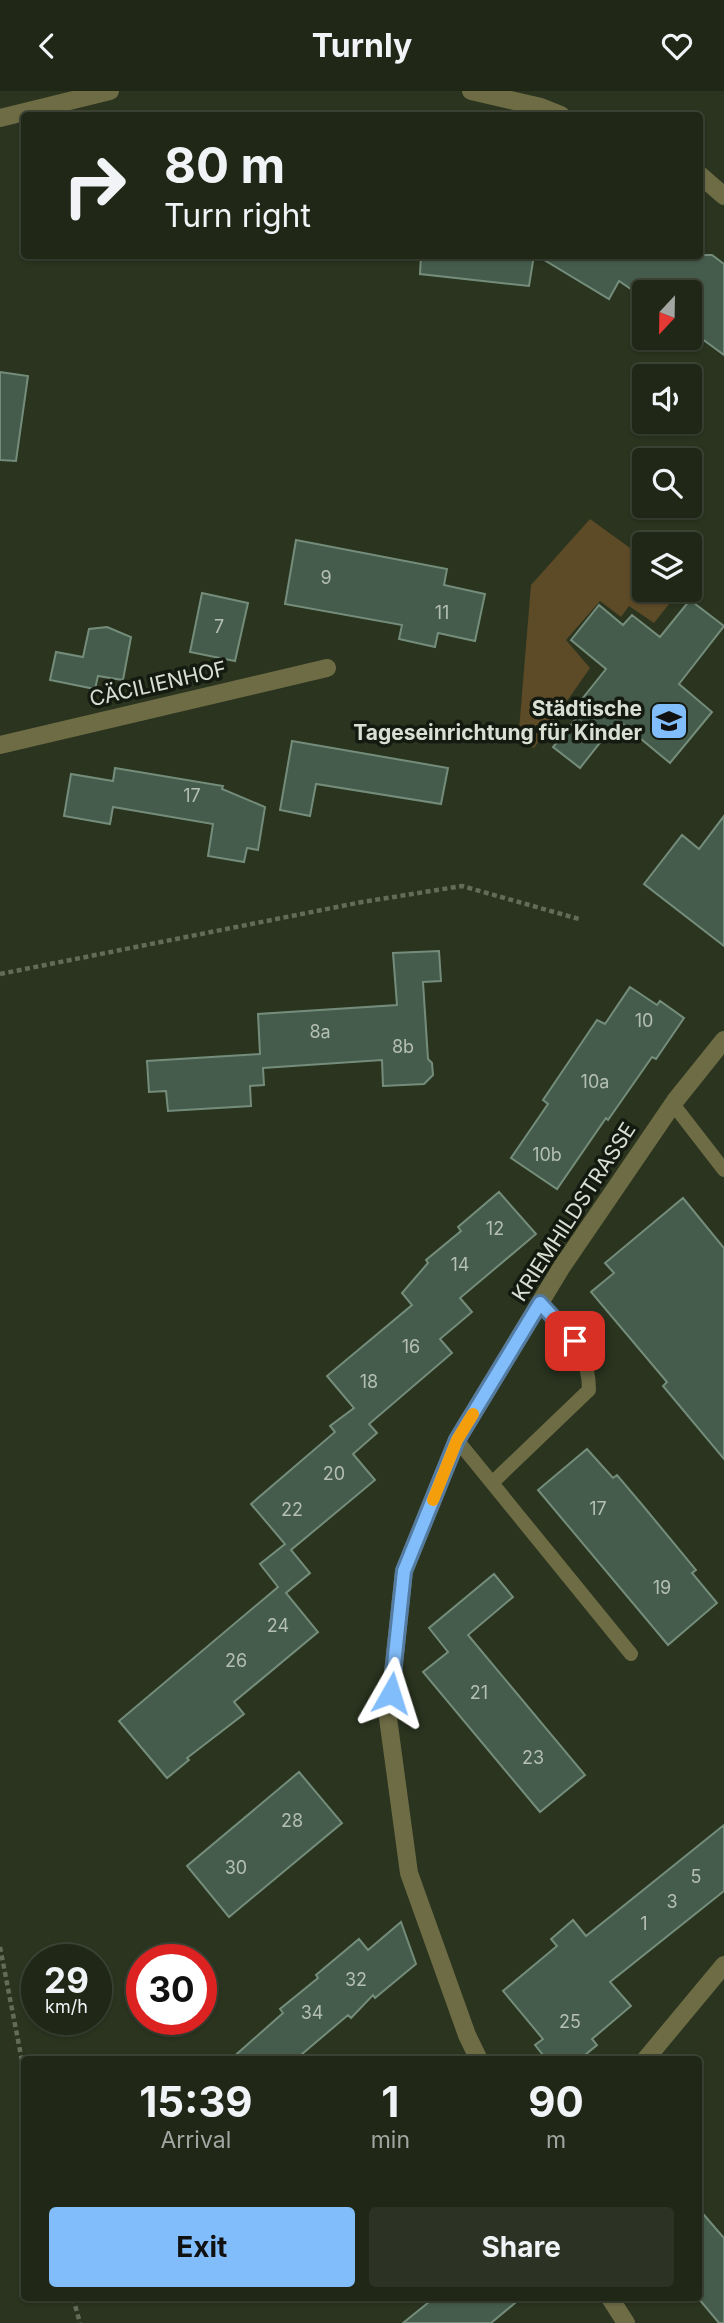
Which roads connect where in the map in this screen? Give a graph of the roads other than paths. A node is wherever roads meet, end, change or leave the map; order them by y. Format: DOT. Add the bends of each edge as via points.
graph roads {
  1 [pos="110,91"];
  2 [pos="471,91"];
  3 [pos="24,112"];
  4 [pos="554,112"];
  5 [pos="21,113"];
  6 [pos="0,118"];
  7 [pos="703,178"];
  8 [pos="724,196"];
  9 [pos="327,668"];
  10 [pos="0,745"];
  11 [pos="724,1039"];
  12 [pos="673,1104"];
  13 [pos="724,1170"];
  14 [pos="540,1303"];
  15 [pos="457,1440"];
  16 [pos="492,1483"];
  17 [pos="631,1654"];
  18 [pos="724,1965"];
  19 [pos="477,2056"];
  20 [pos="648,2056"];
  21 [pos="612,2301"];
  22 [pos="626,2323"];
  1 -- 3 [label="street"];
  2 -- 4 [label="street"];
  5 -- 6 [label="street"];
  7 -- 8 [label="street"];
  9 -- 10 [label="street, CÄCILIENHOF"];
  11 -- 12 [label="street, KRIEMHILDSTRASSE"];
  12 -- 13 [label="lane"];
  12 -- 14 [label="street, KRIEMHILDSTRASSE"];
  14 -- 15 [label="street, KRIEMHILDSTRASSE"];
  14 -- 16 [label="lane" via="575,1341 589,1368 589,1390"];
  15 -- 16 [label="lane"];
  15 -- 19 [label="street, KRIEMHILDSTRASSE" via="404,1571 388,1718 409,1873"];
  16 -- 17 [label="lane"];
  18 -- 20 [label="street"];
  21 -- 22 [label="street"];
}
